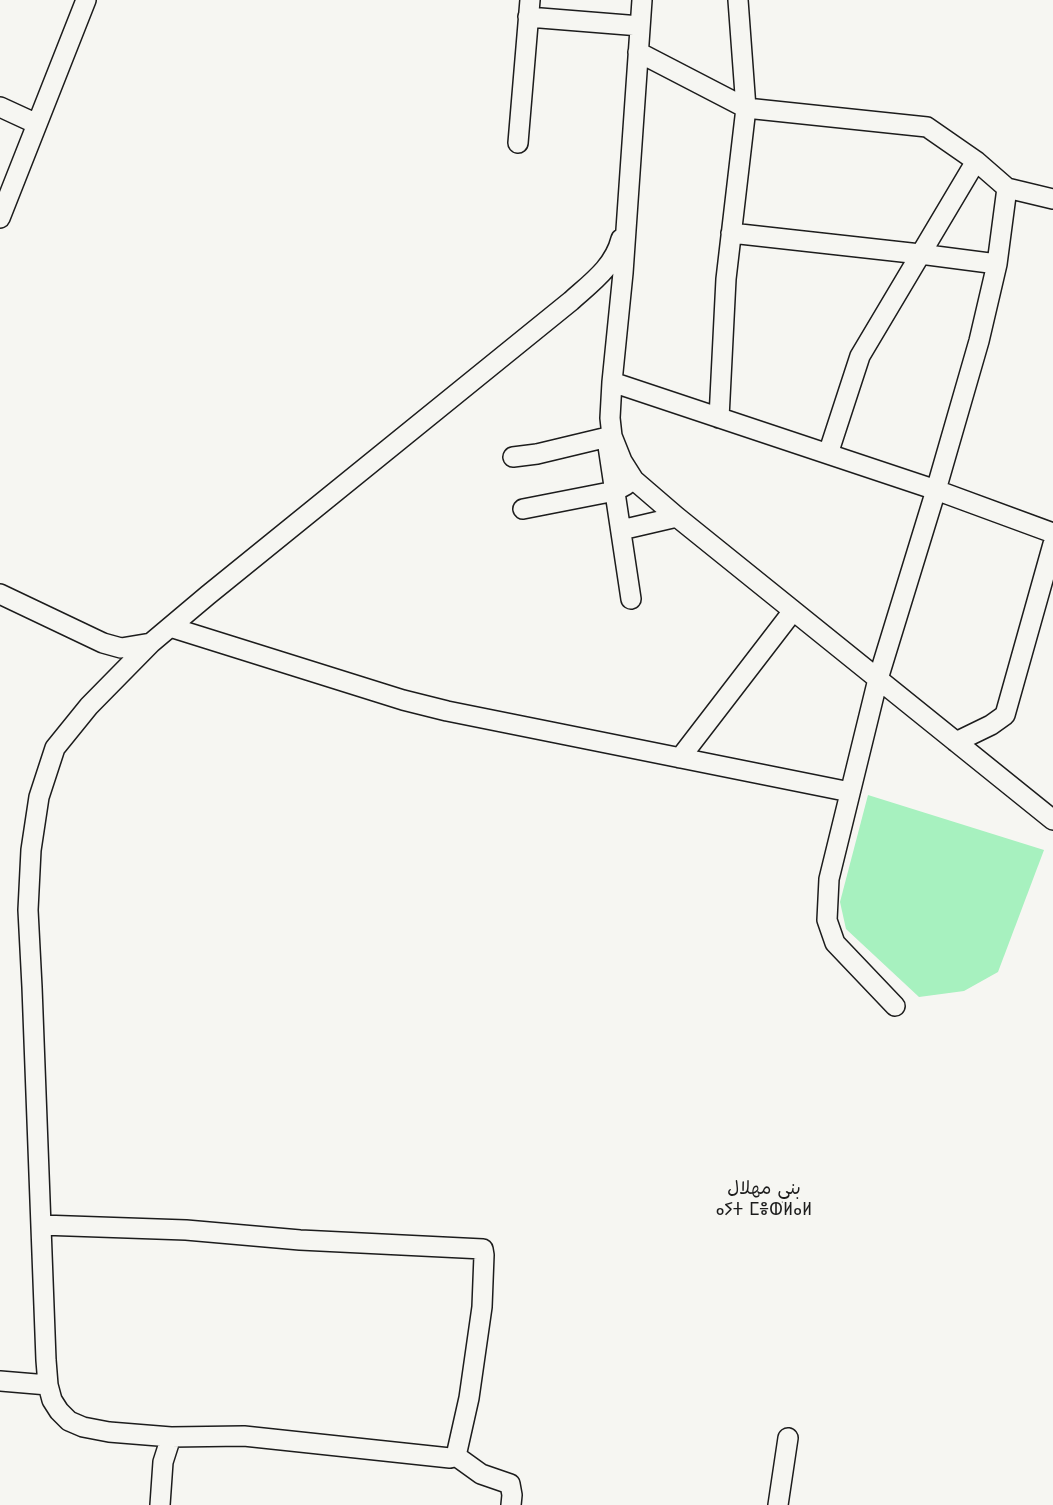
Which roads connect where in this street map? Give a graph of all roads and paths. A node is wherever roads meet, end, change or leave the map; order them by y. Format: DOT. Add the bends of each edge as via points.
graph roads {
  1 [pos="86,0"];
  2 [pos="642,0"];
  3 [pos="738,0"];
  4 [pos="529,9"];
  5 [pos="640,26"];
  6 [pos="638,52"];
  7 [pos="0,107"];
  8 [pos="746,108"];
  9 [pos="37,124"];
  10 [pos="518,143"];
  11 [pos="976,161"];
  12 [pos="1007,188"];
  13 [pos="1053,199"];
  14 [pos="0,218"];
  15 [pos="626,220"];
  16 [pos="731,232"];
  17 [pos="920,254"];
  18 [pos="997,264"];
  19 [pos="603,272"];
  20 [pos="623,274"];
  21 [pos="612,382"];
  22 [pos="719,418"];
  23 [pos="609,437"];
  24 [pos="828,454"];
  25 [pos="513,457"];
  26 [pos="634,480"];
  27 [pos="936,490"];
  28 [pos="615,491"];
  29 [pos="523,509"];
  30 [pos="677,518"];
  31 [pos="621,530"];
  32 [pos="1053,533"];
  33 [pos="1053,544"];
  34 [pos="0,594"];
  35 [pos="631,599"];
  36 [pos="794,611"];
  37 [pos="170,627"];
  38 [pos="103,643"];
  39 [pos="151,643"];
  40 [pos="118,676"];
  41 [pos="878,679"];
  42 [pos="956,742"];
  43 [pos="680,758"];
  44 [pos="850,792"];
  45 [pos="1053,820"];
  46 [pos="895,1006"];
  47 [pos="41,1225"];
  48 [pos="0,1381"];
  49 [pos="48,1385"];
  50 [pos="171,1438"];
  51 [pos="788,1438"];
  52 [pos="456,1456"];
  53 [pos="160,1505"];
  54 [pos="511,1505"];
  55 [pos="778,1505"];
  1 -- 9 [label="street"];
  2 -- 5 [label="street"];
  3 -- 8 [label="street"];
  4 -- 5 [label="street"];
  4 -- 10 [label="street"];
  5 -- 6 [label="street"];
  6 -- 8 [label="street"];
  6 -- 15 [label="street"];
  7 -- 9 [label="street"];
  8 -- 11 [label="street" via="927,127"];
  8 -- 16 [label="street"];
  9 -- 14 [label="street"];
  11 -- 12 [label="street"];
  11 -- 17 [label="street"];
  12 -- 13 [label="street"];
  12 -- 18 [label="street"];
  15 -- 19 [label="street" via="618,251"];
  15 -- 20 [label="street"];
  16 -- 17 [label="street"];
  16 -- 22 [label="street"];
  17 -- 18 [label="street"];
  17 -- 24 [label="street" via="860,356"];
  18 -- 27 [label="street" via="979,341"];
  19 -- 20 [label="street"];
  19 -- 37 [label="street"];
  20 -- 21 [label="street"];
  21 -- 22 [label="street"];
  21 -- 23 [label="street"];
  22 -- 24 [label="street"];
  23 -- 25 [label="street"];
  23 -- 26 [label="street"];
  23 -- 28 [label="street"];
  24 -- 27 [label="street"];
  26 -- 28 [label="street"];
  26 -- 30 [label="street"];
  27 -- 32 [label="street"];
  27 -- 41 [label="street"];
  28 -- 29 [label="street"];
  28 -- 31 [label="street"];
  30 -- 31 [label="street"];
  30 -- 36 [label="street"];
  31 -- 35 [label="street"];
  33 -- 42 [label="street" via="1005,715 991,726"];
  34 -- 38 [label="street"];
  36 -- 41 [label="street"];
  36 -- 43 [label="street"];
  37 -- 39 [label="street"];
  37 -- 43 [label="street" via="402,700"];
  38 -- 39 [label="street" via="121,648"];
  38 -- 40 [label="street" via="114,657"];
  39 -- 40 [label="street"];
  40 -- 47 [label="street" via="55,748 40,797 32,850 28,910"];
  41 -- 42 [label="street"];
  41 -- 44 [label="street"];
  42 -- 45 [label="street"];
  43 -- 44 [label="street"];
  44 -- 46 [label="street" via="829,879 827,920 835,943"];
  47 -- 49 [label="street"];
  47 -- 52 [label="street" via="186,1230 300,1240 483,1249 482,1307 469,1398"];
  48 -- 49 [label="street"];
  49 -- 50 [label="street" via="52,1400 69,1421 109,1432"];
  50 -- 52 [label="street" via="244,1436 450,1458"];
  50 -- 53 [label="street" via="163,1462"];
  51 -- 55 [label="street"];
  52 -- 54 [label="street" via="481,1474 510,1484"];
}
